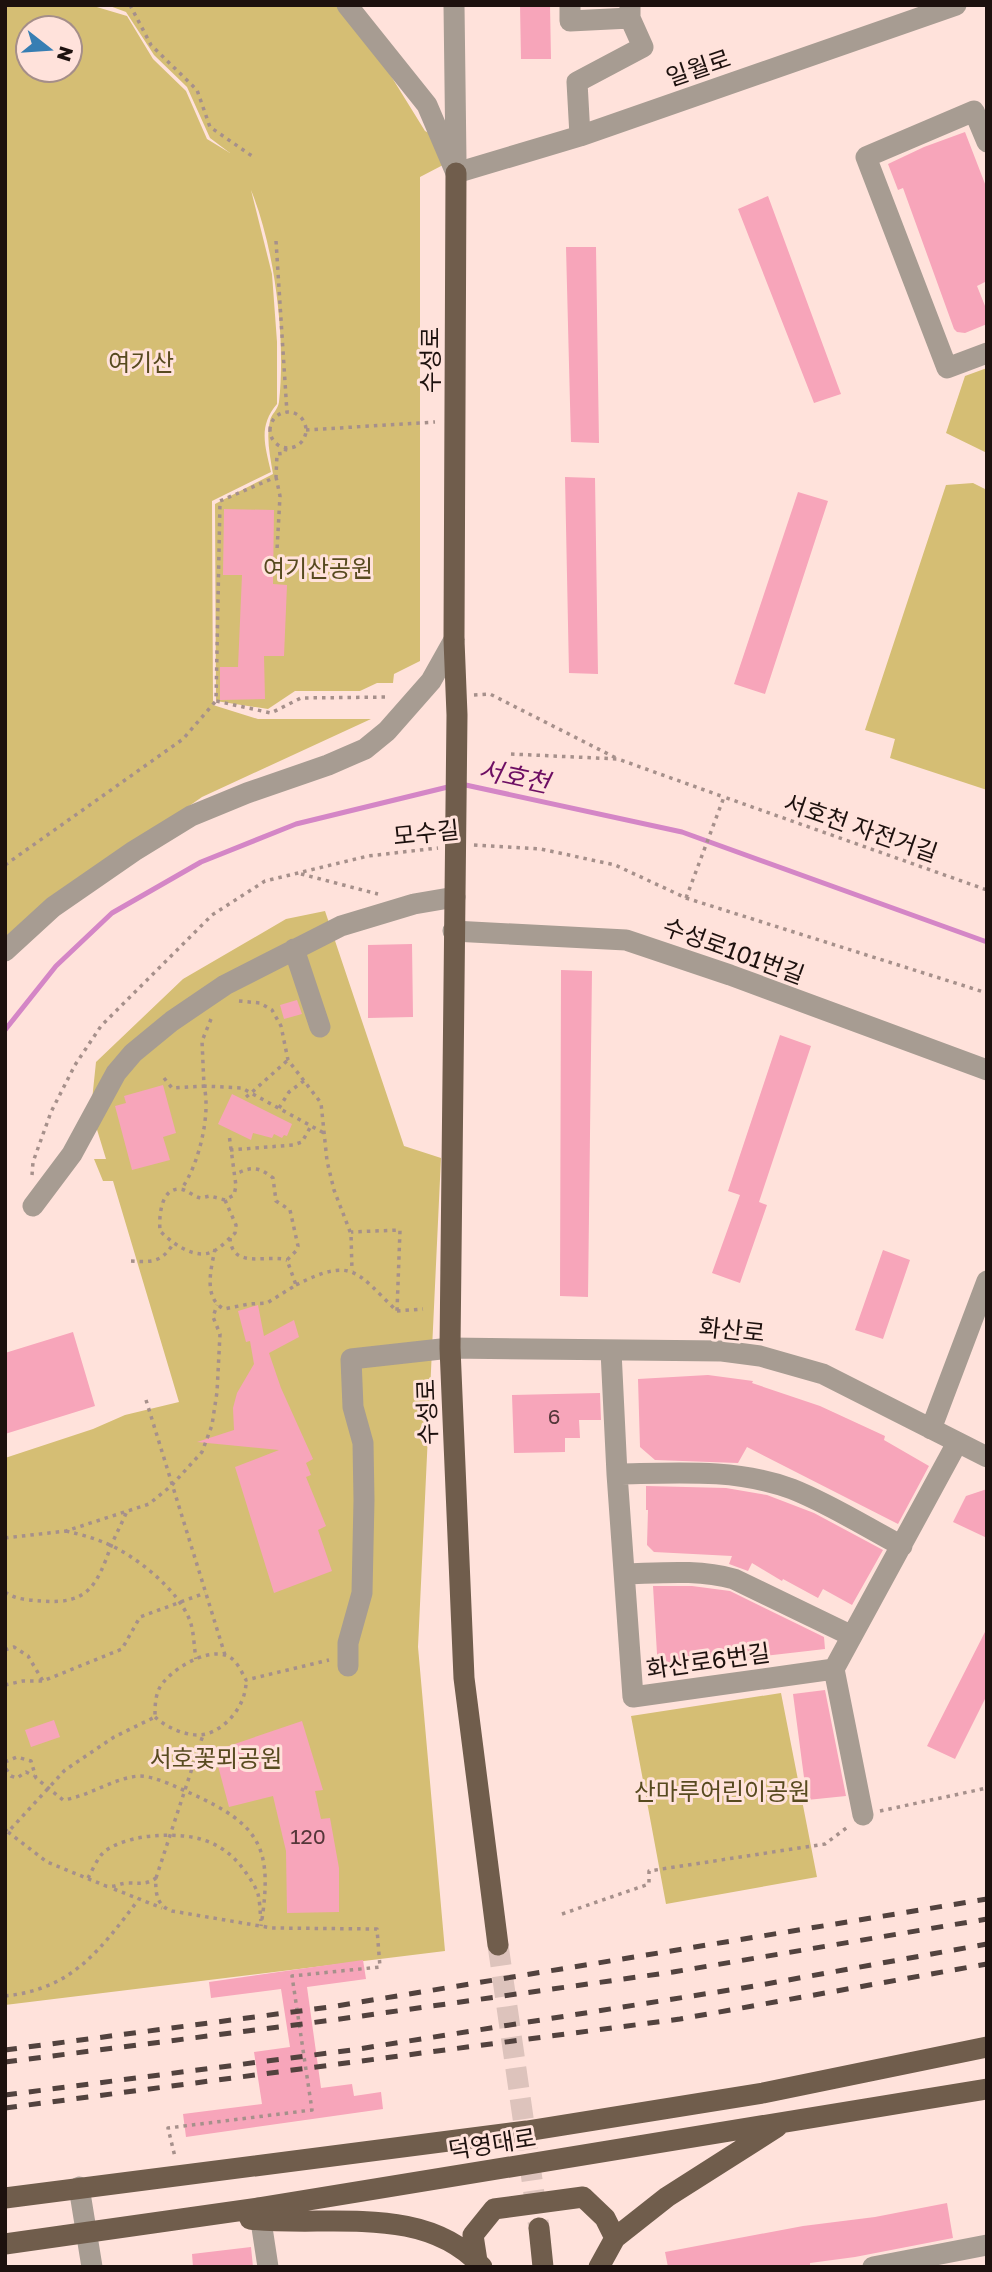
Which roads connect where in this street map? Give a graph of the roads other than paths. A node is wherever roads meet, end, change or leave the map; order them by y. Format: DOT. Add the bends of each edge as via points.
graph roads {
  1 [pos="347,5"];
  2 [pos="454,5"];
  3 [pos="570,5"];
  4 [pos="957,5"];
  5 [pos="630,12"];
  6 [pos="580,136"];
  7 [pos="987,142"];
  8 [pos="456,173"];
  9 [pos="987,353"];
  10 [pos="454,640"];
  11 [pos="454,897"];
  12 [pos="453,931"];
  13 [pos="295,948"];
  14 [pos="5,951"];
  15 [pos="320,1027"];
  16 [pos="987,1070"];
  17 [pos="33,1206"];
  18 [pos="987,1281"];
  19 [pos="450,1348"];
  20 [pos="611,1351"];
  21 [pos="931,1429"];
  22 [pos="957,1443"];
  23 [pos="987,1457"];
  24 [pos="617,1474"];
  25 [pos="902,1546"];
  26 [pos="625,1574"];
  27 [pos="852,1636"];
  28 [pos="348,1661"];
  29 [pos="834,1669"];
  30 [pos="863,1815"];
  31 [pos="498,1945"];
  32 [pos="987,2047"];
  33 [pos="987,2089"];
  34 [pos="784,2122"];
  35 [pos="79,2188"];
  36 [pos="5,2198"];
  37 [pos="260,2214"];
  38 [pos="539,2228"];
  39 [pos="86,2232"];
  40 [pos="615,2238"];
  41 [pos="5,2244"];
  42 [pos="979,2253"];
  43 [pos="480,2264"];
  44 [pos="92,2267"];
  45 [pos="268,2267"];
  46 [pos="543,2267"];
  47 [pos="599,2267"];
  48 [pos="873,2267"];
  1 -- 8 [label="street" via="427,105"];
  2 -- 8 [label="street, 수성로"];
  3 -- 5 [label="street" via="570,21"];
  4 -- 6 [label="street, 일월로"];
  5 -- 6 [label="street" via="643,47 577,82"];
  6 -- 8 [label="street, 일월로"];
  7 -- 9 [label="street" via="974,111 866,158 947,368"];
  8 -- 10 [label="main road, 수성로"];
  10 -- 11 [label="main road, 수성로"];
  10 -- 14 [label="street" via="431,681 365,749 191,816 53,908"];
  11 -- 12 [label="main road, 수성로"];
  11 -- 13 [label="street" via="341,926"];
  12 -- 16 [label="street, 수성로101번길" via="626,940"];
  12 -- 19 [label="main road, 수성로"];
  13 -- 15 [label="street"];
  13 -- 17 [label="street" via="209,995 133,1053 116,1073 72,1154"];
  18 -- 21 [label="street"];
  19 -- 20 [label="street, 화산로"];
  19 -- 28 [label="street, 화산로" via="351,1359 353,1407 363,1443 365,1500 362,1593 348,1643"];
  19 -- 31 [label="main road, 수성로" via="464,1678"];
  20 -- 21 [label="street, 화산로" via="722,1351 760,1356 822,1374"];
  20 -- 24 [label="street, 화산로6번길"];
  21 -- 22 [label="street, 화산로"];
  22 -- 23 [label="street, 화산로"];
  22 -- 25 [label="street"];
  24 -- 25 [label="street" via="696,1472 751,1478 802,1494"];
  24 -- 26 [label="street, 화산로6번길"];
  25 -- 27 [label="street"];
  26 -- 27 [label="street" via="693,1572 734,1579"];
  26 -- 29 [label="street, 화산로6번길" via="633,1697"];
  27 -- 29 [label="street"];
  29 -- 30 [label="street"];
  32 -- 35 [label="main road, 덕영대로" via="763,2093 527,2131"];
  33 -- 34 [label="main road, 덕영대로"];
  34 -- 37 [label="main road, 덕영대로"];
  34 -- 40 [label="main road" via="667,2197"];
  35 -- 36 [label="main road, 덕영대로"];
  35 -- 39 [label="street"];
  37 -- 39 [label="main road" via="217,2214"];
  37 -- 43 [label="main road" via="372,2221 424,2230 452,2242"];
  37 -- 45 [label="street"];
  38 -- 46 [label="main road"];
  39 -- 41 [label="main road"];
  39 -- 44 [label="street"];
  40 -- 43 [label="main road" via="605,2218 583,2197 494,2209 473,2235"];
  40 -- 47 [label="main road"];
  42 -- 48 [label="street"];
}
